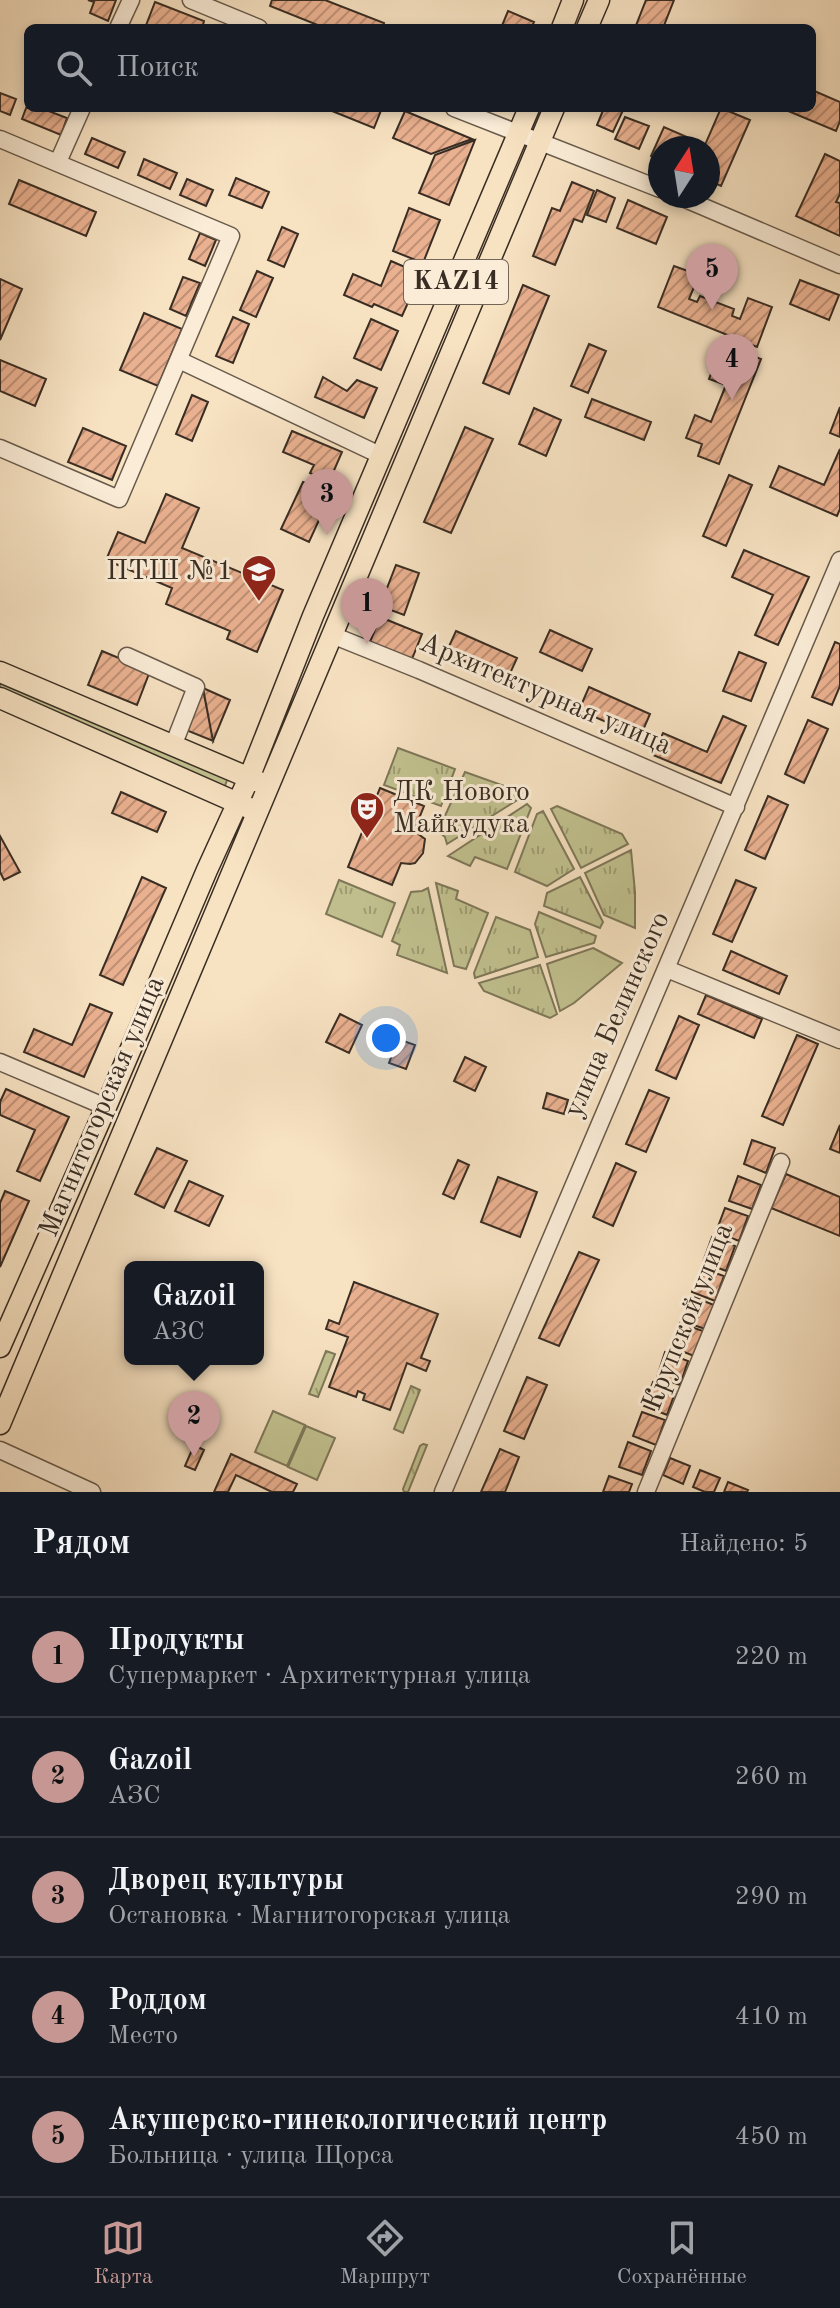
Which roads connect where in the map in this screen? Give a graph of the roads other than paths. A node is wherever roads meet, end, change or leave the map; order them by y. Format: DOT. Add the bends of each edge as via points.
graph roads {
  1 [pos="131,0"];
  2 [pos="191,0"];
  3 [pos="573,0"];
  4 [pos="599,0"];
  5 [pos="120,24"];
  6 [pos="249,24"];
  7 [pos="564,24"];
  8 [pos="589,24"];
  9 [pos="80,112"];
  10 [pos="464,112"];
  11 [pos="527,112"];
  12 [pos="552,112"];
  13 [pos="518,134"];
  14 [pos="0,139"];
  15 [pos="540,142"];
  16 [pos="58,162"];
  17 [pos="648,184"];
  18 [pos="706,208"];
  19 [pos="840,265"];
  20 [pos="179,360"];
  21 [pos="0,448"];
  22 [pos="382,456"];
  23 [pos="840,560"];
  24 [pos="332,635"];
  25 [pos="127,656"];
  26 [pos="0,672"];
  27 [pos="0,698"];
  28 [pos="173,746"];
  29 [pos="249,778"];
  30 [pos="270,786"];
  31 [pos="238,803"];
  32 [pos="736,807"];
  33 [pos="258,812"];
  34 [pos="667,969"];
  35 [pos="840,1040"];
  36 [pos="0,1062"];
  37 [pos="106,1107"];
  38 [pos="781,1162"];
  39 [pos="0,1347"];
  40 [pos="0,1424"];
  41 [pos="0,1450"];
  42 [pos="92,1492"];
  43 [pos="443,1492"];
  44 [pos="646,1492"];
  1 -- 5 [label="street"];
  2 -- 6 [label="street"];
  3 -- 7 [label="main road"];
  4 -- 8 [label="main road"];
  9 -- 16 [label="street"];
  10 -- 13 [label="street"];
  11 -- 13 [label="main road, Магнитогорская улица / KAZ14"];
  12 -- 15 [label="main road, Магнитогорская улица / KAZ14"];
  13 -- 15 [label="street"];
  13 -- 22 [label="main road, Магнитогорская улица / KAZ14"];
  14 -- 16 [label="street"];
  15 -- 17 [label="street"];
  15 -- 24 [label="main road, Магнитогорская улица / KAZ14"];
  16 -- 20 [label="street" via="231,236"];
  18 -- 19 [label="street"];
  20 -- 21 [label="street" via="119,499"];
  20 -- 22 [label="street"];
  22 -- 29 [label="main road, Магнитогорская улица / KAZ14"];
  23 -- 32 [label="street, улица Белинского"];
  24 -- 30 [label="main road, Магнитогорская улица / KAZ14"];
  24 -- 32 [label="street, Архитектурная улица"];
  25 -- 28 [label="street" via="196,687"];
  26 -- 28 [label="main road"];
  27 -- 31 [label="main road"];
  28 -- 29 [label="main road"];
  29 -- 30 [label="main road"];
  29 -- 31 [label="main road, Магнитогорская улица / KAZ14"];
  30 -- 33 [label="main road, Магнитогорская улица / KAZ14"];
  31 -- 33 [label="main road"];
  31 -- 37 [label="main road, Магнитогорская улица"];
  32 -- 34 [label="street, улица Белинского"];
  33 -- 40 [label="main road, Магнитогорская улица"];
  34 -- 35 [label="street"];
  34 -- 43 [label="street, улица Белинского"];
  36 -- 37 [label="street"];
  37 -- 39 [label="main road, Магнитогорская улица"];
  38 -- 44 [label="street, Крупской улица"];
  41 -- 42 [label="street"];
}
